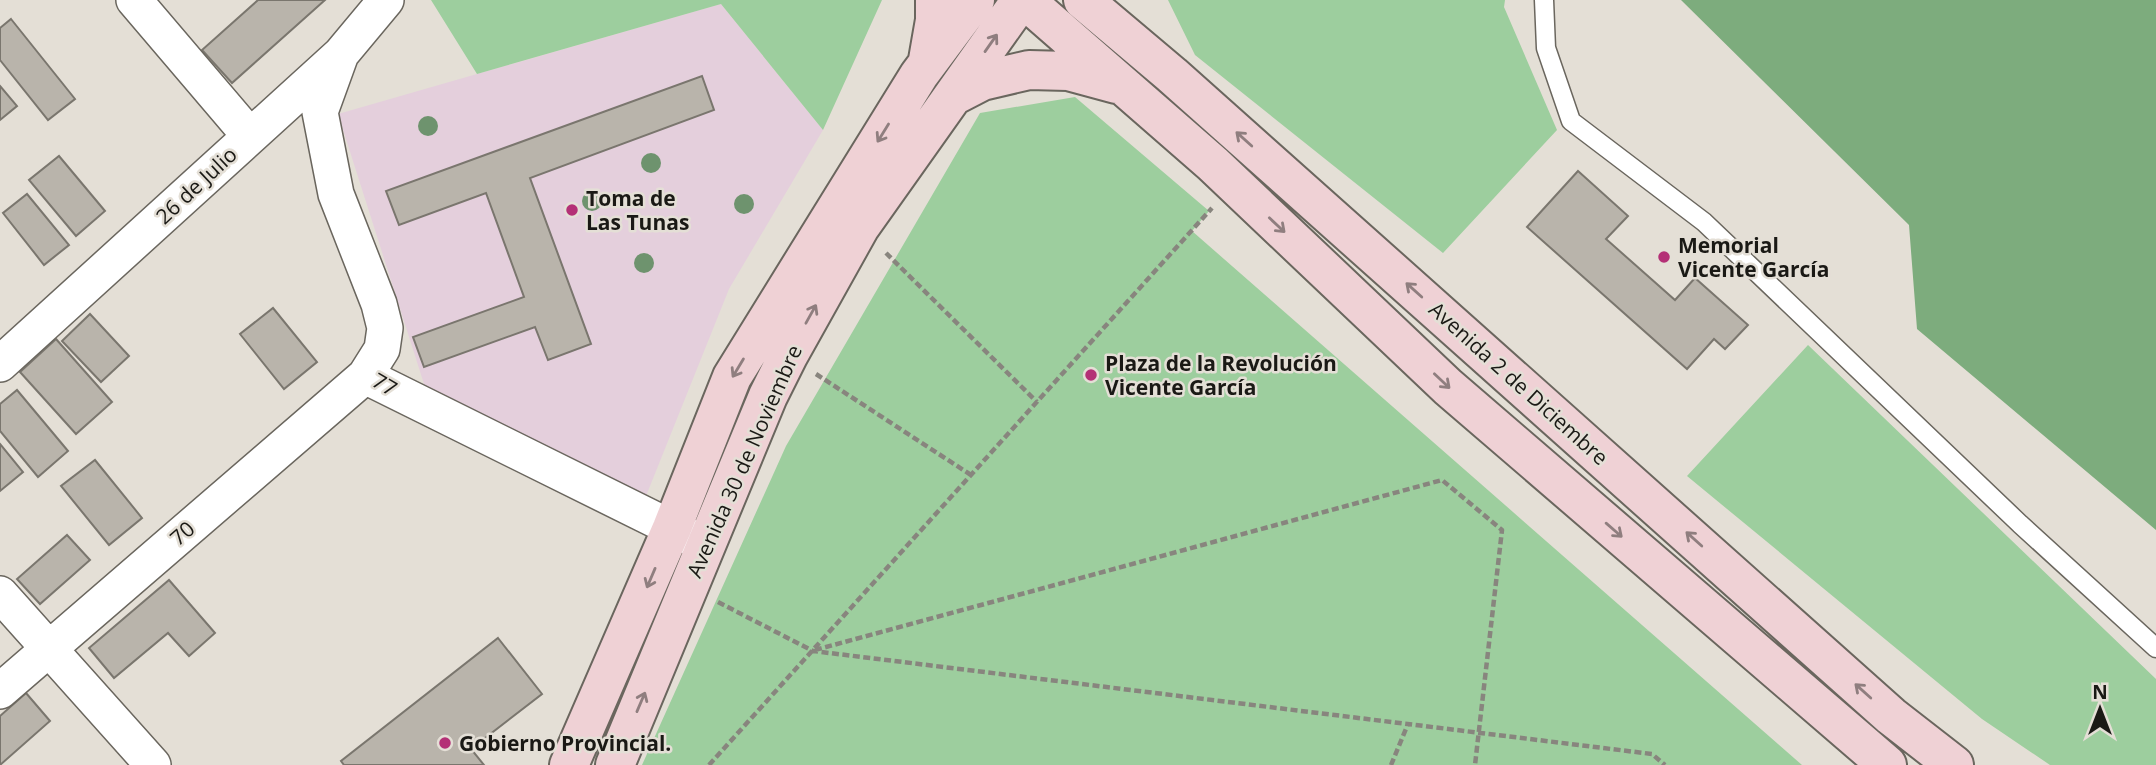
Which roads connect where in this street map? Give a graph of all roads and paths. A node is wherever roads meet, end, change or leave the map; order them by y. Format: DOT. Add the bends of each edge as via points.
graph roads {
  1 [pos="134,0"];
  2 [pos="386,0"];
  3 [pos="936,0"];
  4 [pos="975,0"];
  5 [pos="1023,0"];
  6 [pos="1083,0"];
  7 [pos="1115,0"];
  8 [pos="1544,0"];
  9 [pos="1129,39"];
  10 [pos="341,54"];
  11 [pos="927,63"];
  12 [pos="1125,86"];
  13 [pos="953,96"];
  14 [pos="249,135"];
  15 [pos="1234,184"];
  16 [pos="860,227"];
  17 [pos="788,356"];
  18 [pos="0,364"];
  19 [pos="365,376"];
  20 [pos="1037,402"];
  21 [pos="971,475"];
  22 [pos="672,528"];
  23 [pos="707,545"];
  24 [pos="689,587"];
  25 [pos="0,594"];
  26 [pos="48,648"];
  27 [pos="2156,648"];
  28 [pos="813,651"];
  29 [pos="0,691"];
  30 [pos="1891,716"];
  31 [pos="1408,724"];
  32 [pos="1479,732"];
  33 [pos="1868,760"];
  34 [pos="153,765"];
  35 [pos="569,765"];
  36 [pos="615,765"];
  37 [pos="709,765"];
  38 [pos="1391,765"];
  39 [pos="1475,765"];
  40 [pos="1665,765"];
  41 [pos="1954,765"];
  1 -- 14 [label="street"];
  2 -- 10 [label="street, 26 de Julio"];
  3 -- 11 [label="main road"];
  4 -- 11 [label="main road, Avenida 30 de Noviembre"];
  5 -- 12 [label="main road"];
  13 -- 5 [label="main road, Avenida 30 de Noviembre, one-way"];
  6 -- 9 [label="main road, Avenida 2 de Diciembre"];
  7 -- 9 [label="main road"];
  8 -- 27 [label="lane" via="1546,47 1571,121 1704,222"];
  30 -- 9 [label="main road, Avenida 2 de Diciembre, one-way"];
  10 -- 14 [label="street, 26 de Julio"];
  10 -- 19 [label="street, 77" via="320,112 336,194 385,328 382,349"];
  11 -- 22 [label="main road, Avenida 30 de Noviembre, one-way" via="732,377"];
  12 -- 13 [label="main road" via="1068,71 1029,70 982,81"];
  12 -- 15 [label="main road"];
  13 -- 16 [label="main road, Avenida 30 de Noviembre"];
  14 -- 18 [label="street, 26 de Julio"];
  15 -- 20 [label="path"];
  15 -- 33 [label="main road, one-way" via="1448,387"];
  17 -- 16 [label="main road, Avenida 30 de Noviembre, one-way"];
  16 -- 20 [label="path"];
  17 -- 21 [label="path"];
  17 -- 23 [label="main road, Avenida 30 de Noviembre"];
  19 -- 22 [label="street, 77"];
  19 -- 26 [label="street, 70"];
  20 -- 21 [label="path"];
  21 -- 28 [label="path"];
  22 -- 23 [label="street, 77"];
  22 -- 35 [label="main road, Avenida 30 de Noviembre, one-way"];
  23 -- 24 [label="main road, Avenida 30 de Noviembre"];
  24 -- 28 [label="path"];
  36 -- 24 [label="main road, Avenida 30 de Noviembre, one-way"];
  25 -- 26 [label="street"];
  26 -- 29 [label="street, 70"];
  26 -- 34 [label="street"];
  28 -- 31 [label="path"];
  28 -- 32 [label="path" via="1442,480 1502,530"];
  28 -- 37 [label="path"];
  30 -- 33 [label="street"];
  30 -- 41 [label="main road, Avenida 2 de Diciembre"];
  31 -- 32 [label="path"];
  31 -- 38 [label="path"];
  32 -- 39 [label="path"];
  32 -- 40 [label="path" via="1652,754"];
}
